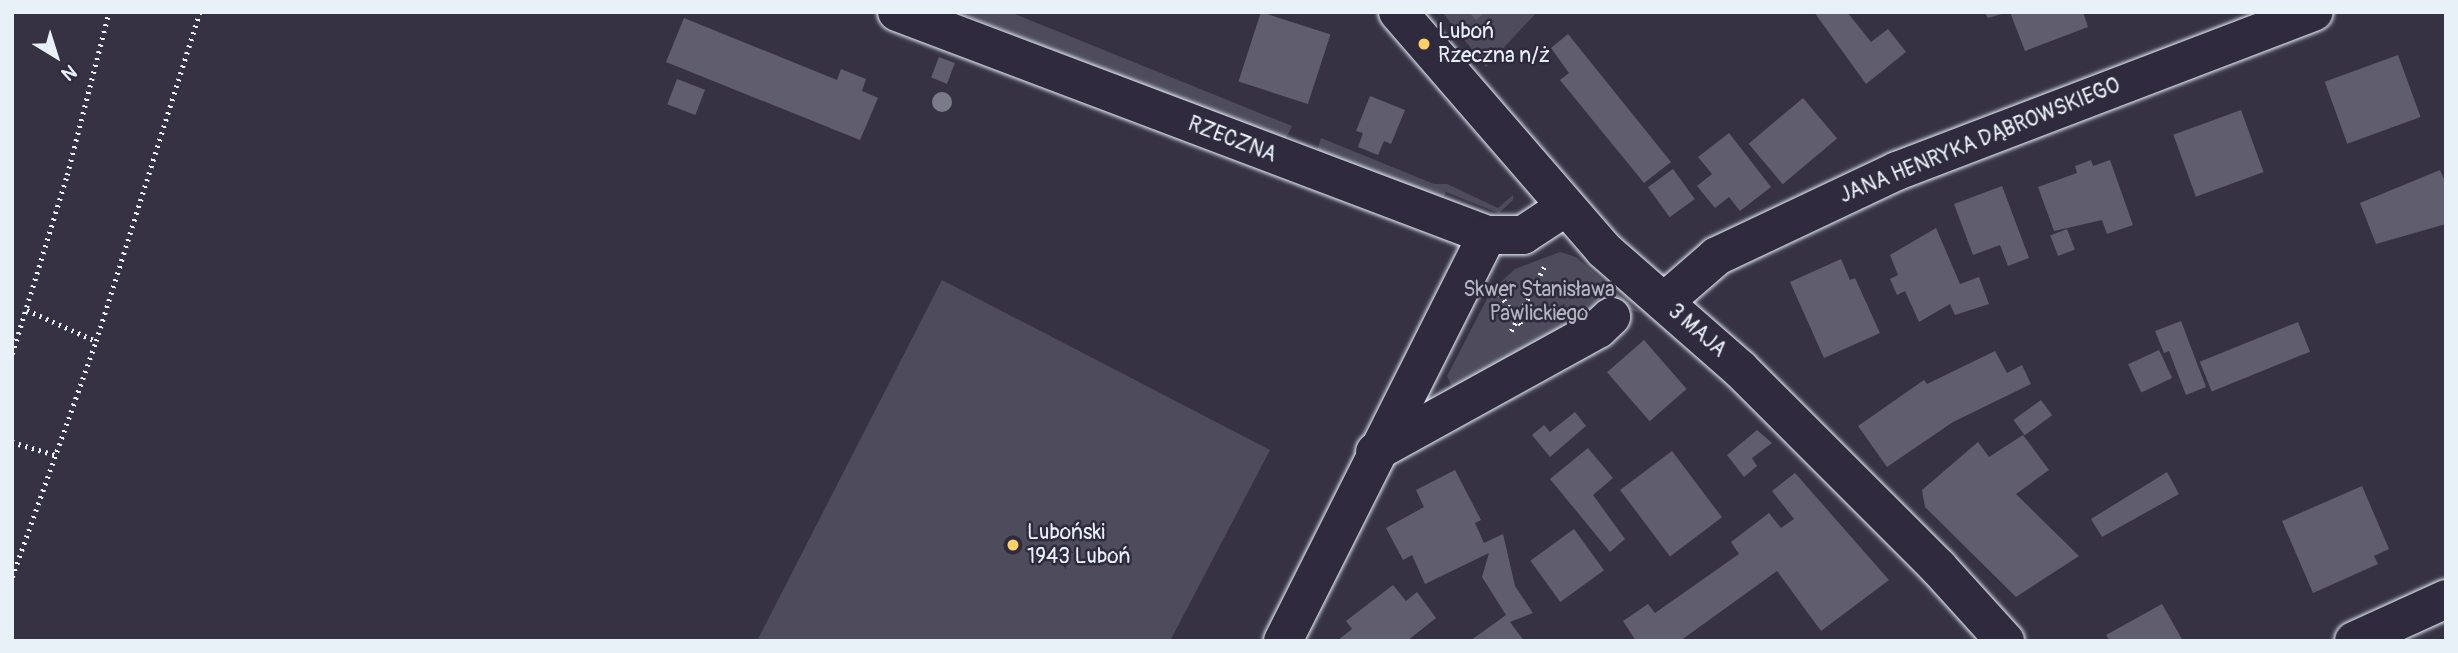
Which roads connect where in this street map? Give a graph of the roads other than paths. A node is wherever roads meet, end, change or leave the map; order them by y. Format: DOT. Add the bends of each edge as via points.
graph roads {
  1 [pos="897,12"];
  2 [pos="1398,12"];
  3 [pos="2314,12"];
  4 [pos="2249,23"];
  5 [pos="1564,208"];
  6 [pos="1487,235"];
  7 [pos="1664,302"];
  8 [pos="1611,317"];
  9 [pos="1375,452"];
  10 [pos="2446,599"];
  11 [pos="1283,641"];
  12 [pos="2005,641"];
  13 [pos="2354,641"];
  1 -- 6 [label="street, RZECZNA"];
  2 -- 5 [label="street, 3 MAJA"];
  3 -- 4 [label="street, JANA HENRYKA DĄBROWSKIEGO"];
  4 -- 7 [label="street, JANA HENRYKA DĄBROWSKIEGO" via="1897,171 1717,256"];
  5 -- 6 [label="street, RZECZNA" via="1523,235"];
  5 -- 7 [label="street, 3 MAJA"];
  6 -- 9 [label="street"];
  7 -- 12 [label="street, 3 MAJA" via="1751,380"];
  8 -- 9 [label="street" via="1598,329"];
  9 -- 11 [label="street"];
  10 -- 13 [label="street"];
}
